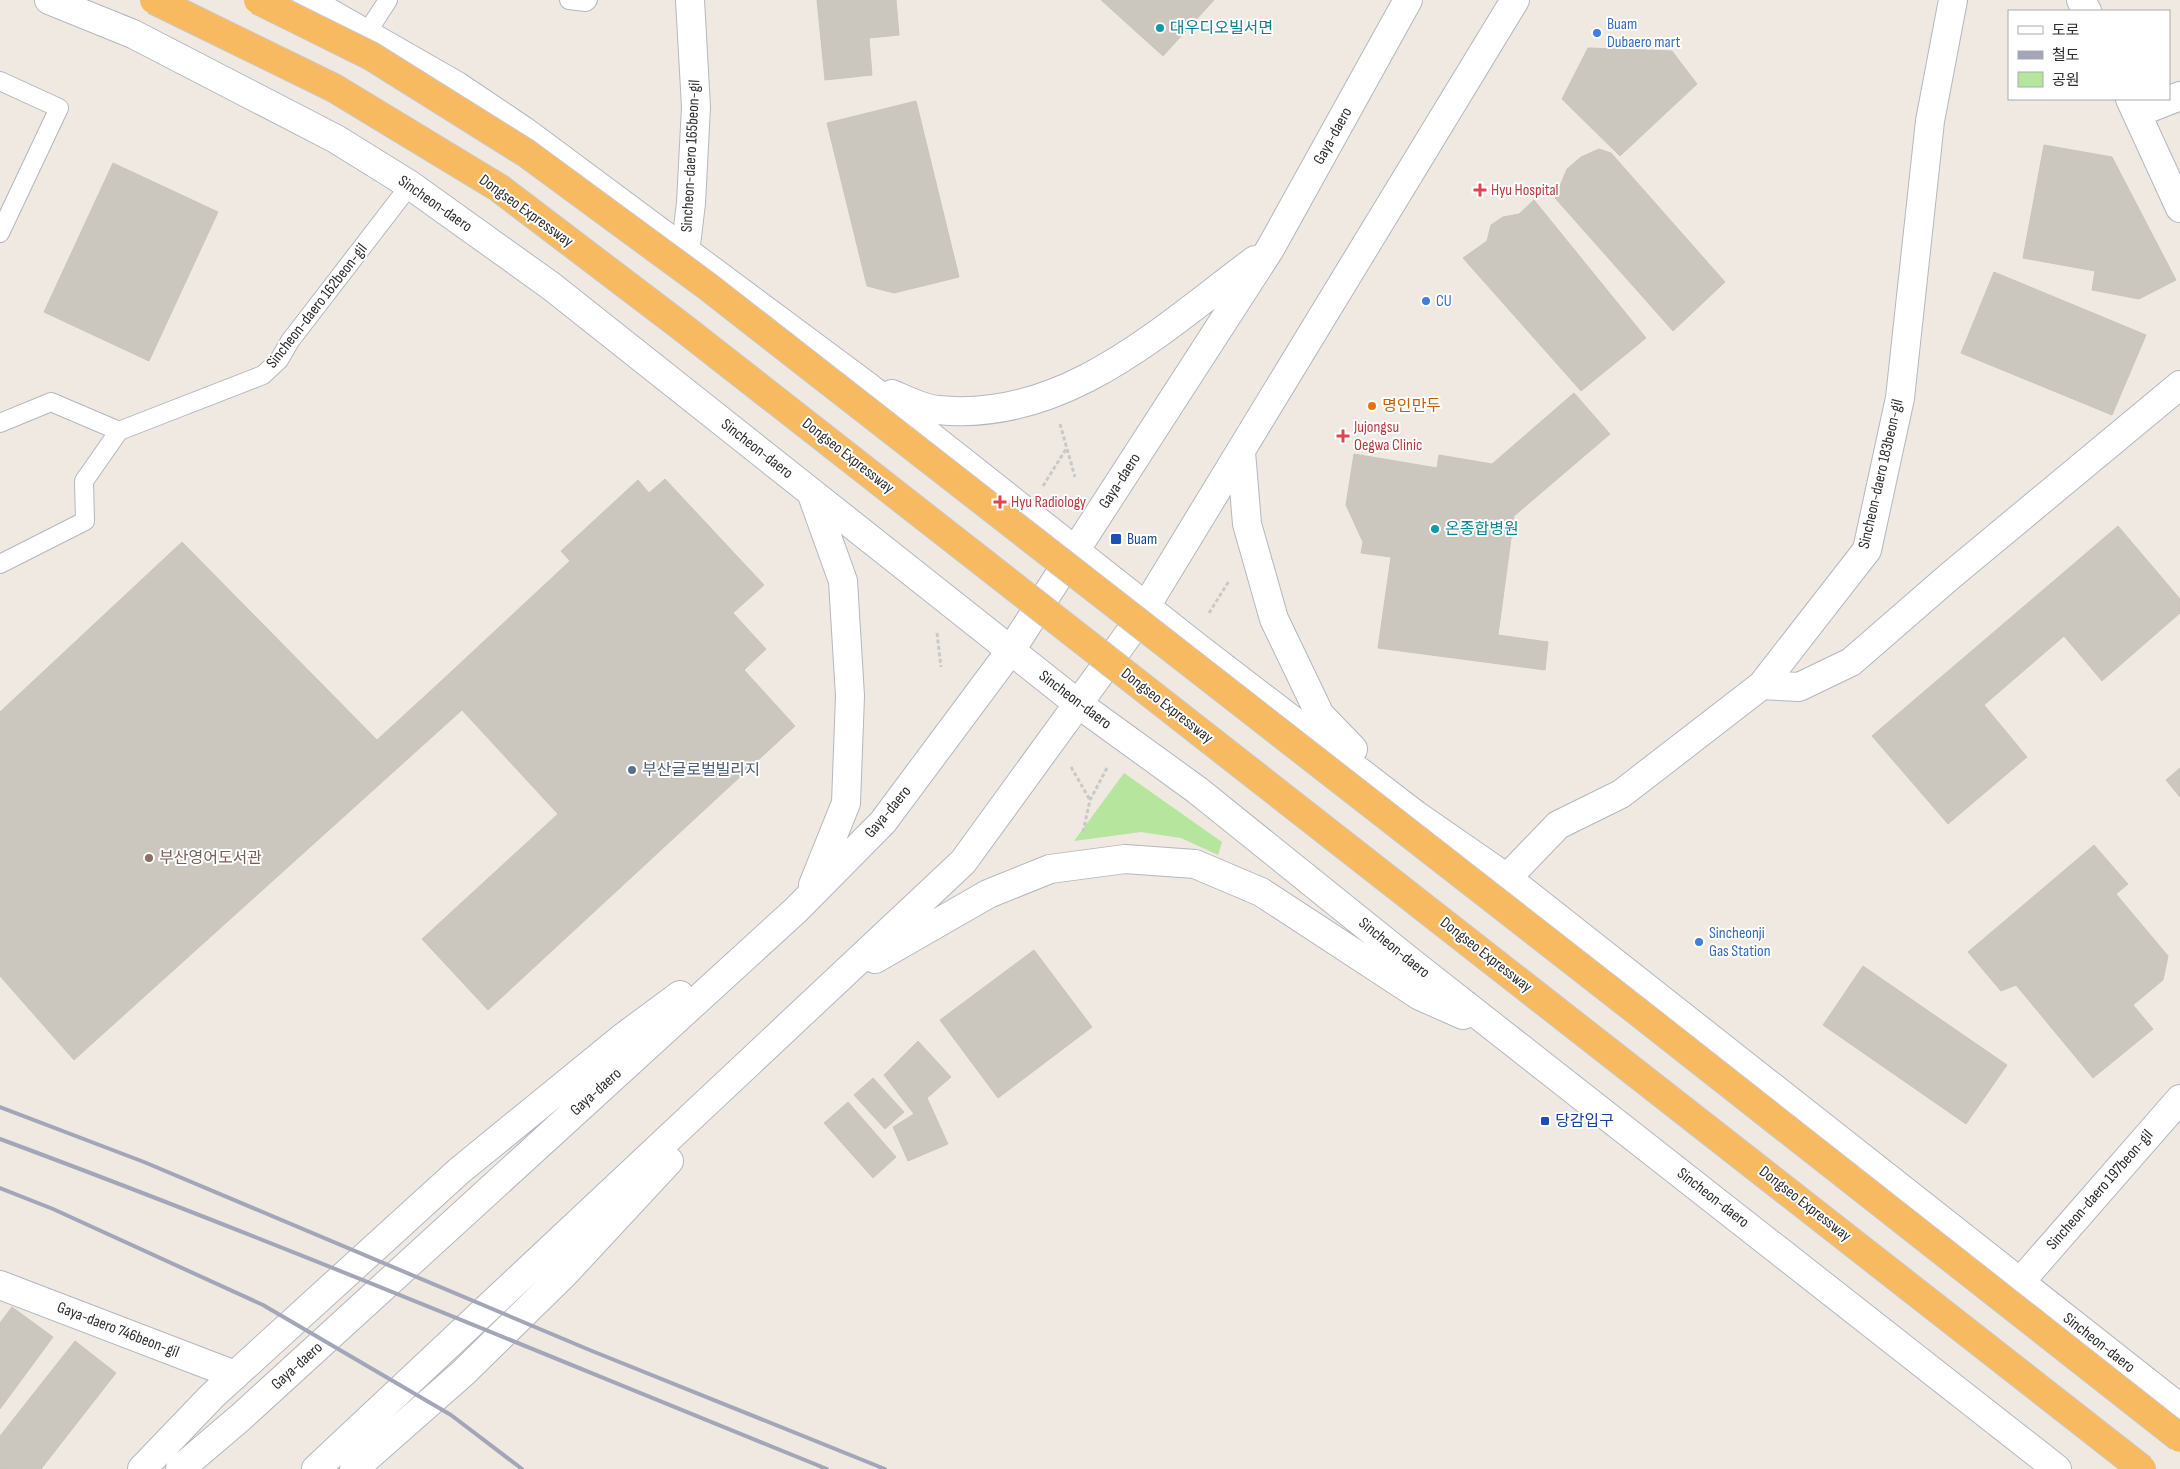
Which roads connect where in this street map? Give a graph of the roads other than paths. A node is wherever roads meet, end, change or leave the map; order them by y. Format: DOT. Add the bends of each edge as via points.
graph roads {
  1 [pos="48,0"];
  2 [pos="154,0"];
  3 [pos="258,0"];
  4 [pos="307,0"];
  5 [pos="388,0"];
  6 [pos="569,0"];
  7 [pos="588,0"];
  8 [pos="690,0"];
  9 [pos="1408,0"];
  10 [pos="1515,0"];
  11 [pos="1953,0"];
  12 [pos="366,34"];
  13 [pos="0,81"];
  14 [pos="2162,100"];
  15 [pos="2134,106"];
  16 [pos="410,185"];
  17 [pos="2180,208"];
  18 [pos="0,233"];
  19 [pos="1270,249"];
  20 [pos="685,252"];
  21 [pos="2180,385"];
  22 [pos="867,386"];
  23 [pos="0,422"];
  24 [pos="119,431"];
  25 [pos="1241,452"];
  26 [pos="811,492"];
  27 [pos="1075,551"];
  28 [pos="0,564"];
  29 [pos="1146,606"];
  30 [pos="1010,650"];
  31 [pos="1762,685"];
  32 [pos="1077,703"];
  33 [pos="1416,815"];
  34 [pos="1507,878"];
  35 [pos="796,910"];
  36 [pos="835,981"];
  37 [pos="1503,1033"];
  38 [pos="2180,1099"];
  39 [pos="2021,1281"];
  40 [pos="0,1285"];
  41 [pos="235,1375"];
  42 [pos="2180,1408"];
  43 [pos="2180,1438"];
  44 [pos="142,1469"];
  45 [pos="180,1469"];
  46 [pos="316,1469"];
  47 [pos="354,1469"];
  48 [pos="2056,1469"];
  49 [pos="2142,1469"];
  1 -- 16 [label="main road, Sincheon-daero" via="133,34 336,139"];
  2 -- 49 [label="highway, Dongseo Expressway, bridge" via="334,88 499,188 706,346"];
  3 -- 43 [label="highway, bridge" via="371,56 526,153 707,286"];
  4 -- 12 [label="main road, Sincheon-daero"];
  5 -- 12 [label="lane"];
  6 -- 7 [label="lane"];
  8 -- 20 [label="main road, Sincheon-daero 165beon-gil" via="696,107"];
  9 -- 19 [label="main road, Gaya-daero"];
  10 -- 25 [label="main road"];
  11 -- 31 [label="main road, Sincheon-daero 183beon-gil" via="1930,122 1900,398 1867,550"];
  12 -- 20 [label="main road, Sincheon-daero" via="457,86 524,131"];
  13 -- 18 [label="lane" via="59,108"];
  14 -- 15 [label="main road"];
  15 -- 17 [label="main road"];
  16 -- 24 [label="lane, Sincheon-daero 162beon-gil" via="290,340 279,360 263,375"];
  16 -- 26 [label="main road, Sincheon-daero" via="551,286"];
  19 -- 22 [label="main road" via="1130,354 1073,387 1028,403 983,412 936,410"];
  19 -- 27 [label="main road, Gaya-daero"];
  20 -- 22 [label="main road, Sincheon-daero"];
  21 -- 31 [label="main road" via="1851,662 1800,687"];
  22 -- 27 [label="main road, Sincheon-daero"];
  23 -- 24 [label="lane" via="51,402"];
  24 -- 28 [label="lane" via="84,481 85,521"];
  25 -- 29 [label="main road"];
  25 -- 33 [label="main road" via="1247,524 1274,619 1320,714"];
  26 -- 30 [label="main road, Sincheon-daero"];
  26 -- 35 [label="main road" via="842,581 850,696 846,803 813,885"];
  27 -- 29 [label="main road, Sincheon-daero"];
  27 -- 30 [label="main road, Gaya-daero"];
  29 -- 32 [label="main road"];
  29 -- 33 [label="main road, Sincheon-daero"];
  30 -- 32 [label="main road, Sincheon-daero"];
  30 -- 35 [label="main road, Gaya-daero" via="883,822"];
  31 -- 34 [label="main road, Sincheon-daero 183beon-gil" via="1621,794 1558,826"];
  32 -- 36 [label="main road" via="963,862"];
  32 -- 37 [label="main road, Sincheon-daero" via="1197,790"];
  33 -- 34 [label="main road, Sincheon-daero"];
  34 -- 39 [label="main road, Sincheon-daero"];
  35 -- 41 [label="main road" via="622,1038 460,1171"];
  35 -- 45 [label="main road, Gaya-daero"];
  36 -- 37 [label="main road" via="988,894 1050,869 1125,858 1195,864 1261,892 1420,996"];
  36 -- 46 [label="main road"];
  36 -- 47 [label="main road" via="565,1273 463,1374"];
  37 -- 48 [label="main road, Sincheon-daero"];
  38 -- 39 [label="main road, Sincheon-daero 197beon-gil"];
  39 -- 42 [label="main road, Sincheon-daero"];
  40 -- 41 [label="main road, Gaya-daero 746beon-gil"];
  41 -- 44 [label="main road"];
}
